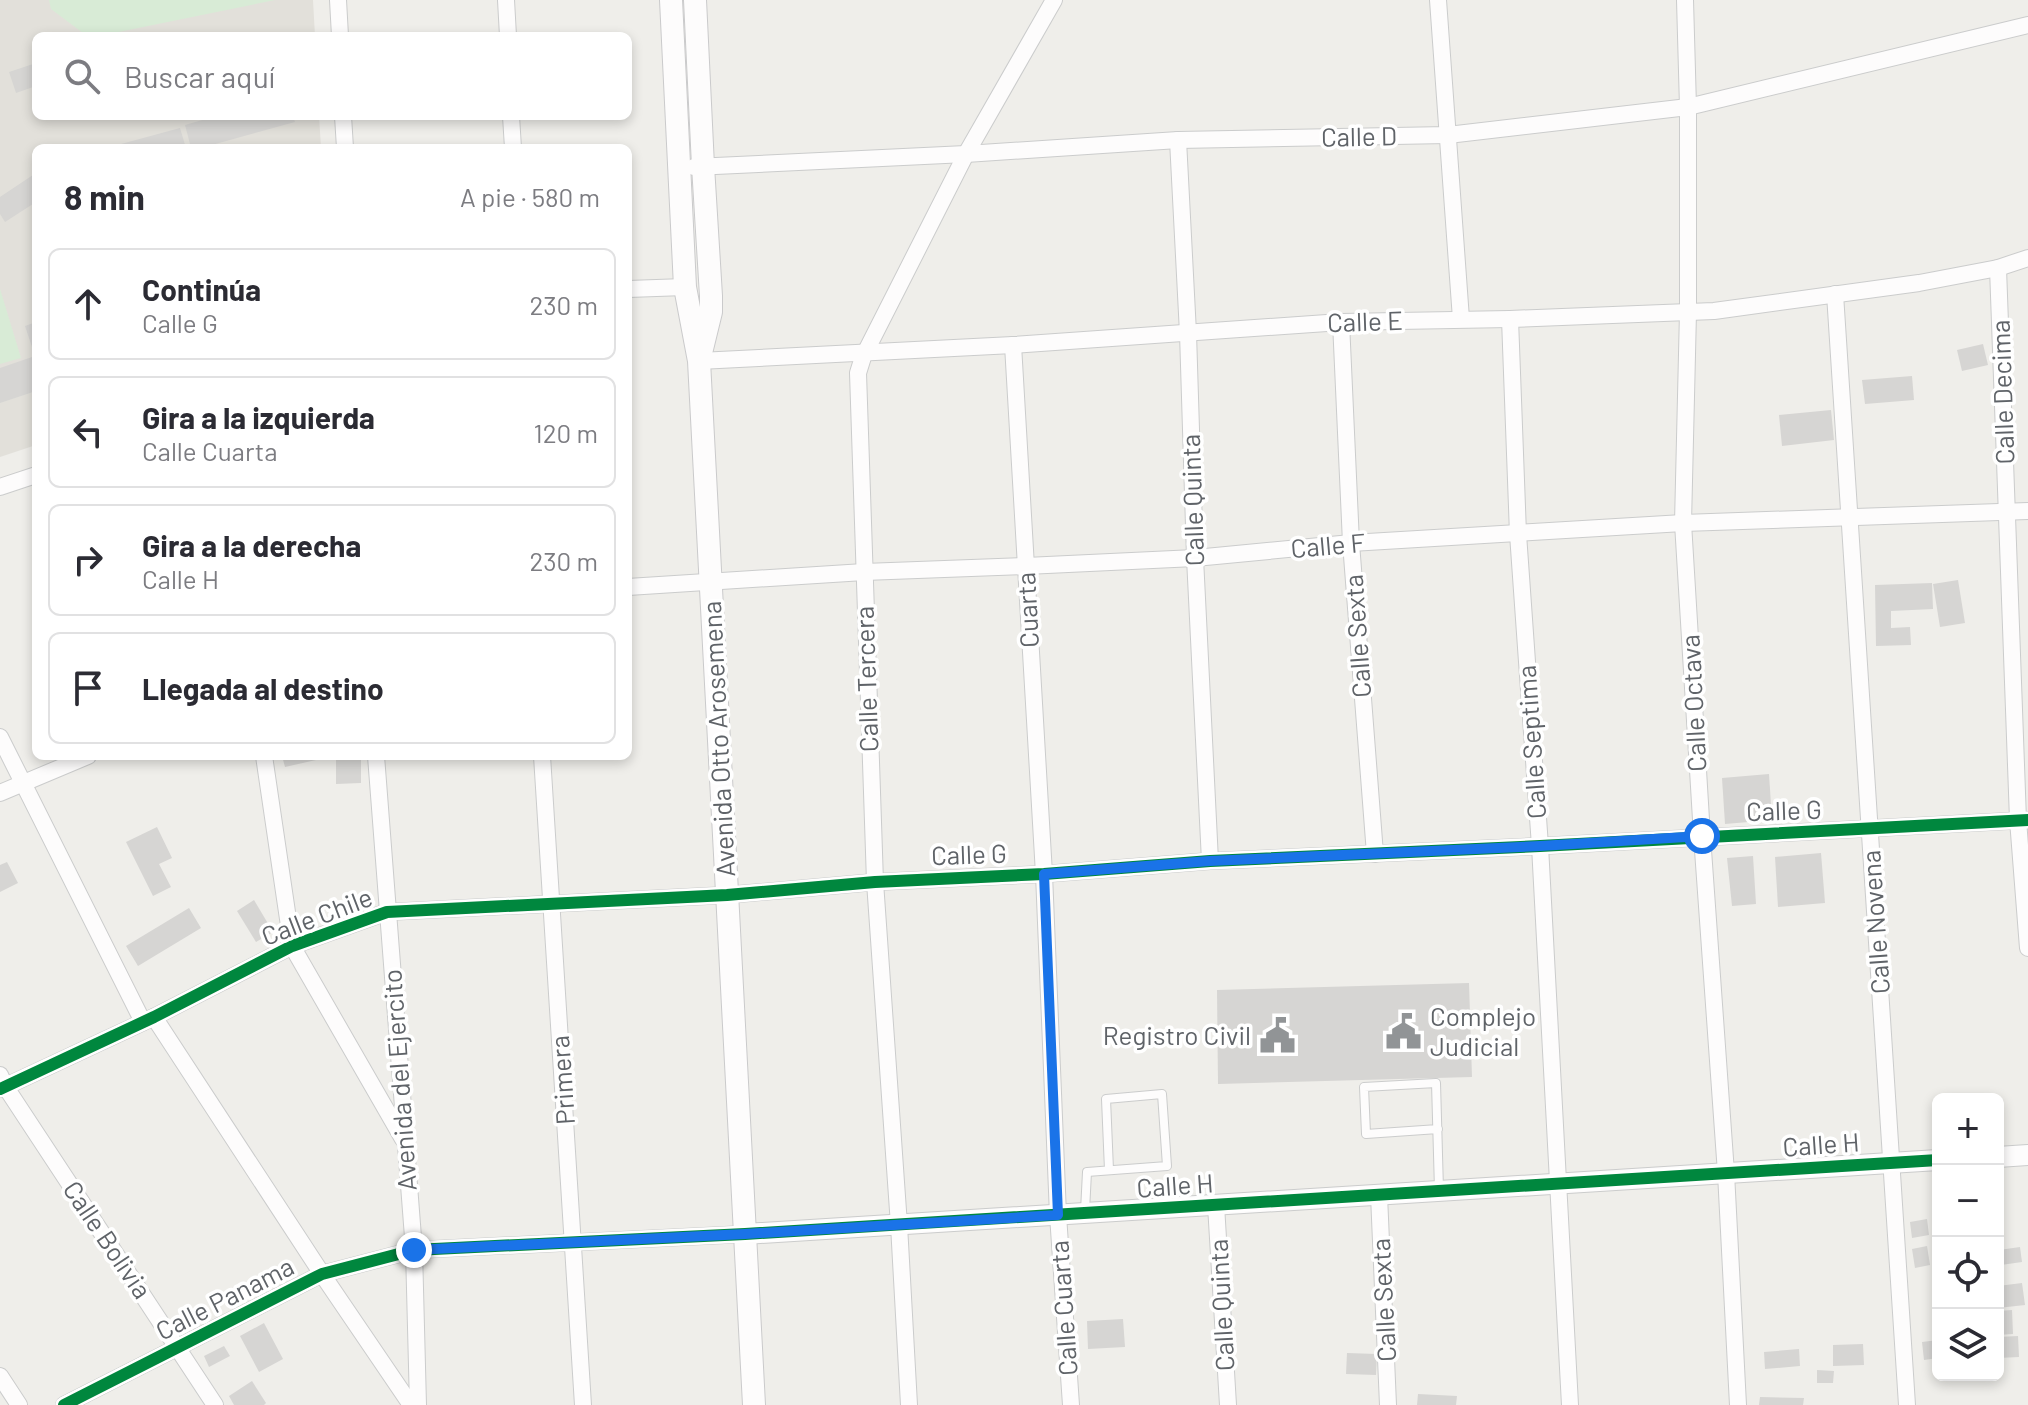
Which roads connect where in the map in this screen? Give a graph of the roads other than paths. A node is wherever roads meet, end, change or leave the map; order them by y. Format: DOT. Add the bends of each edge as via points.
graph roads {
  1 [pos="338,0"];
  2 [pos="506,0"];
  3 [pos="671,0"];
  4 [pos="695,0"];
  5 [pos="1054,0"];
  6 [pos="1438,0"];
  7 [pos="1685,0"];
  8 [pos="2028,25"];
  9 [pos="340,32"];
  10 [pos="508,32"];
  11 [pos="1688,107"];
  12 [pos="343,120"];
  13 [pos="511,120"];
  14 [pos="1448,135"];
  15 [pos="1178,140"];
  16 [pos="345,144"];
  17 [pos="513,144"];
  18 [pos="966,154"];
  19 [pos="703,166"];
  20 [pos="679,168"];
  21 [pos="2028,258"];
  22 [pos="1998,268"];
  23 [pos="685,287"];
  24 [pos="632,289"];
  25 [pos="1835,294"];
  26 [pos="1688,312"];
  27 [pos="1461,319"];
  28 [pos="1510,319"];
  29 [pos="1341,322"];
  30 [pos="1188,333"];
  31 [pos="1013,345"];
  32 [pos="867,353"];
  33 [pos="699,361"];
  34 [pos="32,476"];
  35 [pos="0,487"];
  36 [pos="2028,511"];
  37 [pos="2007,513"];
  38 [pos="1850,517"];
  39 [pos="1683,523"];
  40 [pos="1518,534"];
  41 [pos="1351,543"];
  42 [pos="1195,558"];
  43 [pos="1026,566"];
  44 [pos="864,572"];
  45 [pos="710,581"];
  46 [pos="632,587"];
  47 [pos="0,737"];
  48 [pos="79,760"];
  49 [pos="265,760"];
  50 [pos="376,760"];
  51 [pos="542,760"];
  52 [pos="23,784"];
  53 [pos="0,793"];
  54 [pos="2023,820"];
  55 [pos="1870,829"];
  56 [pos="1702,836"];
  57 [pos="1540,846"];
  58 [pos="1375,854"];
  59 [pos="1210,861"];
  60 [pos="1044,874"];
  61 [pos="875,882"];
  62 [pos="727,895"];
  63 [pos="551,902"];
  64 [pos="387,912"];
  65 [pos="292,946"];
  66 [pos="2028,948"];
  67 [pos="148,1019"];
  68 [pos="2,1083"];
  69 [pos="1438,1129"];
  70 [pos="405,1143"];
  71 [pos="2028,1155"];
  72 [pos="2004,1157"];
  73 [pos="1932,1160"];
  74 [pos="1892,1163"];
  75 [pos="1109,1170"];
  76 [pos="1726,1173"];
  77 [pos="1558,1184"];
  78 [pos="1439,1191"];
  79 [pos="1379,1195"];
  80 [pos="1216,1205"];
  81 [pos="1085,1213"];
  82 [pos="1058,1215"];
  83 [pos="899,1225"];
  84 [pos="745,1234"];
  85 [pos="573,1244"];
  86 [pos="414,1250"];
  87 [pos="322,1274"];
  88 [pos="179,1347"];
  89 [pos="0,1376"];
  90 [pos="19,1405"];
  91 [pos="64,1405"];
  92 [pos="215,1405"];
  93 [pos="411,1405"];
  94 [pos="418,1405"];
  95 [pos="583,1405"];
  96 [pos="754,1405"];
  97 [pos="909,1405"];
  98 [pos="1071,1405"];
  99 [pos="1228,1405"];
  100 [pos="1388,1405"];
  101 [pos="1570,1405"];
  102 [pos="1738,1405"];
  103 [pos="1907,1405"];
  1 -- 9 [label="street"];
  2 -- 10 [label="street"];
  3 -- 20 [label="main road, Avenida Otto Arosemena"];
  4 -- 19 [label="main road, Avenida Otto Arosemena"];
  5 -- 18 [label="street, Calle Tercera"];
  6 -- 14 [label="street"];
  7 -- 11 [label="street, Calle Octava"];
  8 -- 11 [label="street, Calle D"];
  11 -- 14 [label="street, Calle D"];
  11 -- 26 [label="street, Calle Octava"];
  12 -- 16 [label="street"];
  13 -- 17 [label="street"];
  14 -- 15 [label="street, Calle D"];
  14 -- 27 [label="street"];
  15 -- 18 [label="street, Calle D"];
  15 -- 30 [label="street, Calle Quinta"];
  18 -- 19 [label="street, Calle D"];
  18 -- 32 [label="street, Calle Tercera"];
  19 -- 20 [label="street, Calle D"];
  19 -- 33 [label="main road, Avenida Otto Arosemena" via="711,312"];
  20 -- 23 [label="main road, Avenida Otto Arosemena"];
  21 -- 22 [label="street, Calle E"];
  22 -- 25 [label="street, Calle E"];
  22 -- 37 [label="street, Calle Decima"];
  23 -- 24 [label="street"];
  23 -- 33 [label="main road, Avenida Otto Arosemena"];
  25 -- 26 [label="street, Calle E"];
  25 -- 38 [label="street, Calle Novena"];
  26 -- 28 [label="street, Calle E"];
  26 -- 39 [label="street, Calle Octava"];
  27 -- 28 [label="street, Calle E"];
  27 -- 29 [label="street, Calle E"];
  28 -- 40 [label="street, Calle Septima"];
  29 -- 30 [label="street, Calle E"];
  29 -- 41 [label="street, Calle Sexta"];
  30 -- 31 [label="street, Calle E"];
  30 -- 42 [label="street, Calle Quinta"];
  31 -- 32 [label="street, Calle E"];
  31 -- 43 [label="street, Cuarta"];
  32 -- 33 [label="street, Calle E"];
  32 -- 44 [label="street, Calle Tercera" via="858,373"];
  33 -- 45 [label="main road, Avenida Otto Arosemena"];
  34 -- 35 [label="street"];
  36 -- 37 [label="street, Calle F"];
  37 -- 38 [label="street, Calle F"];
  37 -- 54 [label="street, Calle Decima"];
  38 -- 39 [label="street, Calle F"];
  38 -- 55 [label="street, Calle Novena"];
  39 -- 40 [label="street, Calle F"];
  39 -- 56 [label="street, Calle Octava"];
  40 -- 41 [label="street, Calle F"];
  40 -- 57 [label="street, Calle Septima"];
  41 -- 42 [label="street, Calle F"];
  41 -- 58 [label="street, Calle Sexta"];
  42 -- 43 [label="street, Calle F"];
  42 -- 59 [label="street, Calle Quinta"];
  43 -- 44 [label="street, Calle F"];
  43 -- 60 [label="street, Cuarta"];
  44 -- 45 [label="street, Calle F"];
  44 -- 61 [label="street, Calle Tercera"];
  45 -- 46 [label="street, Calle F"];
  45 -- 62 [label="main road, Avenida Otto Arosemena"];
  47 -- 52 [label="street"];
  48 -- 52 [label="street"];
  49 -- 65 [label="street"];
  50 -- 64 [label="street, Avenida del Ejercito"];
  51 -- 63 [label="street, Primera"];
  52 -- 53 [label="street"];
  52 -- 67 [label="street"];
  54 -- 55 [label="street, Calle G"];
  54 -- 66 [label="street, Calle Decima"];
  55 -- 56 [label="street, Calle G"];
  55 -- 74 [label="street, Calle Novena"];
  56 -- 57 [label="street, Calle G"];
  56 -- 76 [label="street, Calle Octava"];
  57 -- 58 [label="street, Calle G"];
  57 -- 77 [label="street, Calle Septima"];
  58 -- 59 [label="street, Calle G"];
  59 -- 60 [label="street, Calle G"];
  60 -- 61 [label="street, Calle G"];
  60 -- 82 [label="street, Calle Cuarta"];
  61 -- 62 [label="street, Calle G"];
  61 -- 83 [label="street, Calle Tercera"];
  62 -- 63 [label="street, Calle Chile"];
  62 -- 84 [label="main road, Avenida Otto Arosemena"];
  63 -- 64 [label="street, Calle Chile"];
  63 -- 85 [label="street, Primera"];
  64 -- 65 [label="street, Calle Chile"];
  64 -- 70 [label="street, Avenida del Ejercito"];
  65 -- 67 [label="street, Calle Chile"];
  65 -- 70 [label="street"];
  67 -- 68 [label="street, Calle Chile"];
  67 -- 87 [label="street"];
  68 -- 88 [label="street, Calle Bolivia"];
  69 -- 69 [label="lane" via="1436,1083 1364,1087 1366,1134"];
  69 -- 78 [label="lane"];
  70 -- 86 [label="street, Avenida del Ejercito"];
  71 -- 72 [label="street"];
  73 -- 74 [label="street, Calle H"];
  74 -- 76 [label="street, Calle H"];
  74 -- 103 [label="street, Calle Novena"];
  75 -- 75 [label="lane" via="1167,1166 1162,1094 1106,1099"];
  75 -- 81 [label="lane" via="1085,1174"];
  76 -- 77 [label="street, Calle H"];
  76 -- 102 [label="street, Calle Octava"];
  77 -- 78 [label="street, Calle H"];
  77 -- 101 [label="street, Calle Septima"];
  78 -- 79 [label="street, Calle H"];
  79 -- 80 [label="street, Calle H"];
  79 -- 100 [label="street, Calle Sexta"];
  80 -- 81 [label="street, Calle H"];
  80 -- 99 [label="street, Calle Quinta"];
  81 -- 82 [label="street, Calle H"];
  82 -- 83 [label="street, Calle H"];
  82 -- 98 [label="street, Calle Cuarta"];
  83 -- 84 [label="street, Calle H"];
  83 -- 97 [label="street, Calle Tercera"];
  84 -- 85 [label="street, Calle H"];
  84 -- 96 [label="main road, Avenida Otto Arosemena"];
  85 -- 86 [label="street, Calle H"];
  85 -- 95 [label="street, Primera"];
  86 -- 87 [label="street, Calle Panama"];
  86 -- 94 [label="street, Avenida del Ejercito"];
  87 -- 88 [label="street, Calle Panama"];
  87 -- 93 [label="street"];
  88 -- 91 [label="street, Calle Panama"];
  88 -- 92 [label="street, Calle Bolivia"];
  89 -- 90 [label="street"];
}
